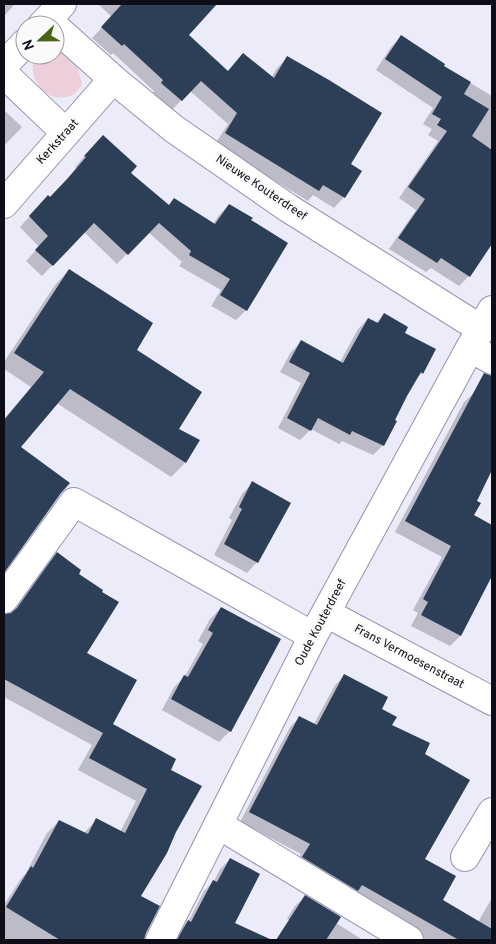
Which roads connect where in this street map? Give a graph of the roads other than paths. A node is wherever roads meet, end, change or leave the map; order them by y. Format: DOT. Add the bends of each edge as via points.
graph roads {
  1 [pos="65,33"];
  2 [pos="15,53"];
  3 [pos="4,65"];
  4 [pos="4,74"];
  5 [pos="113,79"];
  6 [pos="66,133"];
  7 [pos="4,204"];
  8 [pos="484,337"];
  9 [pos="4,599"];
  10 [pos="320,624"];
  11 [pos="492,701"];
  12 [pos="492,812"];
  13 [pos="219,825"];
  14 [pos="465,857"];
  15 [pos="160,940"];
  16 [pos="409,940"];
  1 -- 5 [label="street, Nieuwe Kouterdreef"];
  2 -- 3 [label="street"];
  4 -- 6 [label="street"];
  5 -- 6 [label="street, Kerkstraat"];
  5 -- 8 [label="street, Nieuwe Kouterdreef" via="174,129"];
  6 -- 7 [label="street, Kerkstraat"];
  8 -- 10 [label="street, Oude Kouterdreef"];
  9 -- 10 [label="street, Frans Vermoesenstraat" via="74,502"];
  10 -- 11 [label="street, Frans Vermoesenstraat"];
  10 -- 13 [label="street, Oude Kouterdreef"];
  12 -- 14 [label="street"];
  13 -- 15 [label="street, Oude Kouterdreef"];
  13 -- 16 [label="street"];
}
